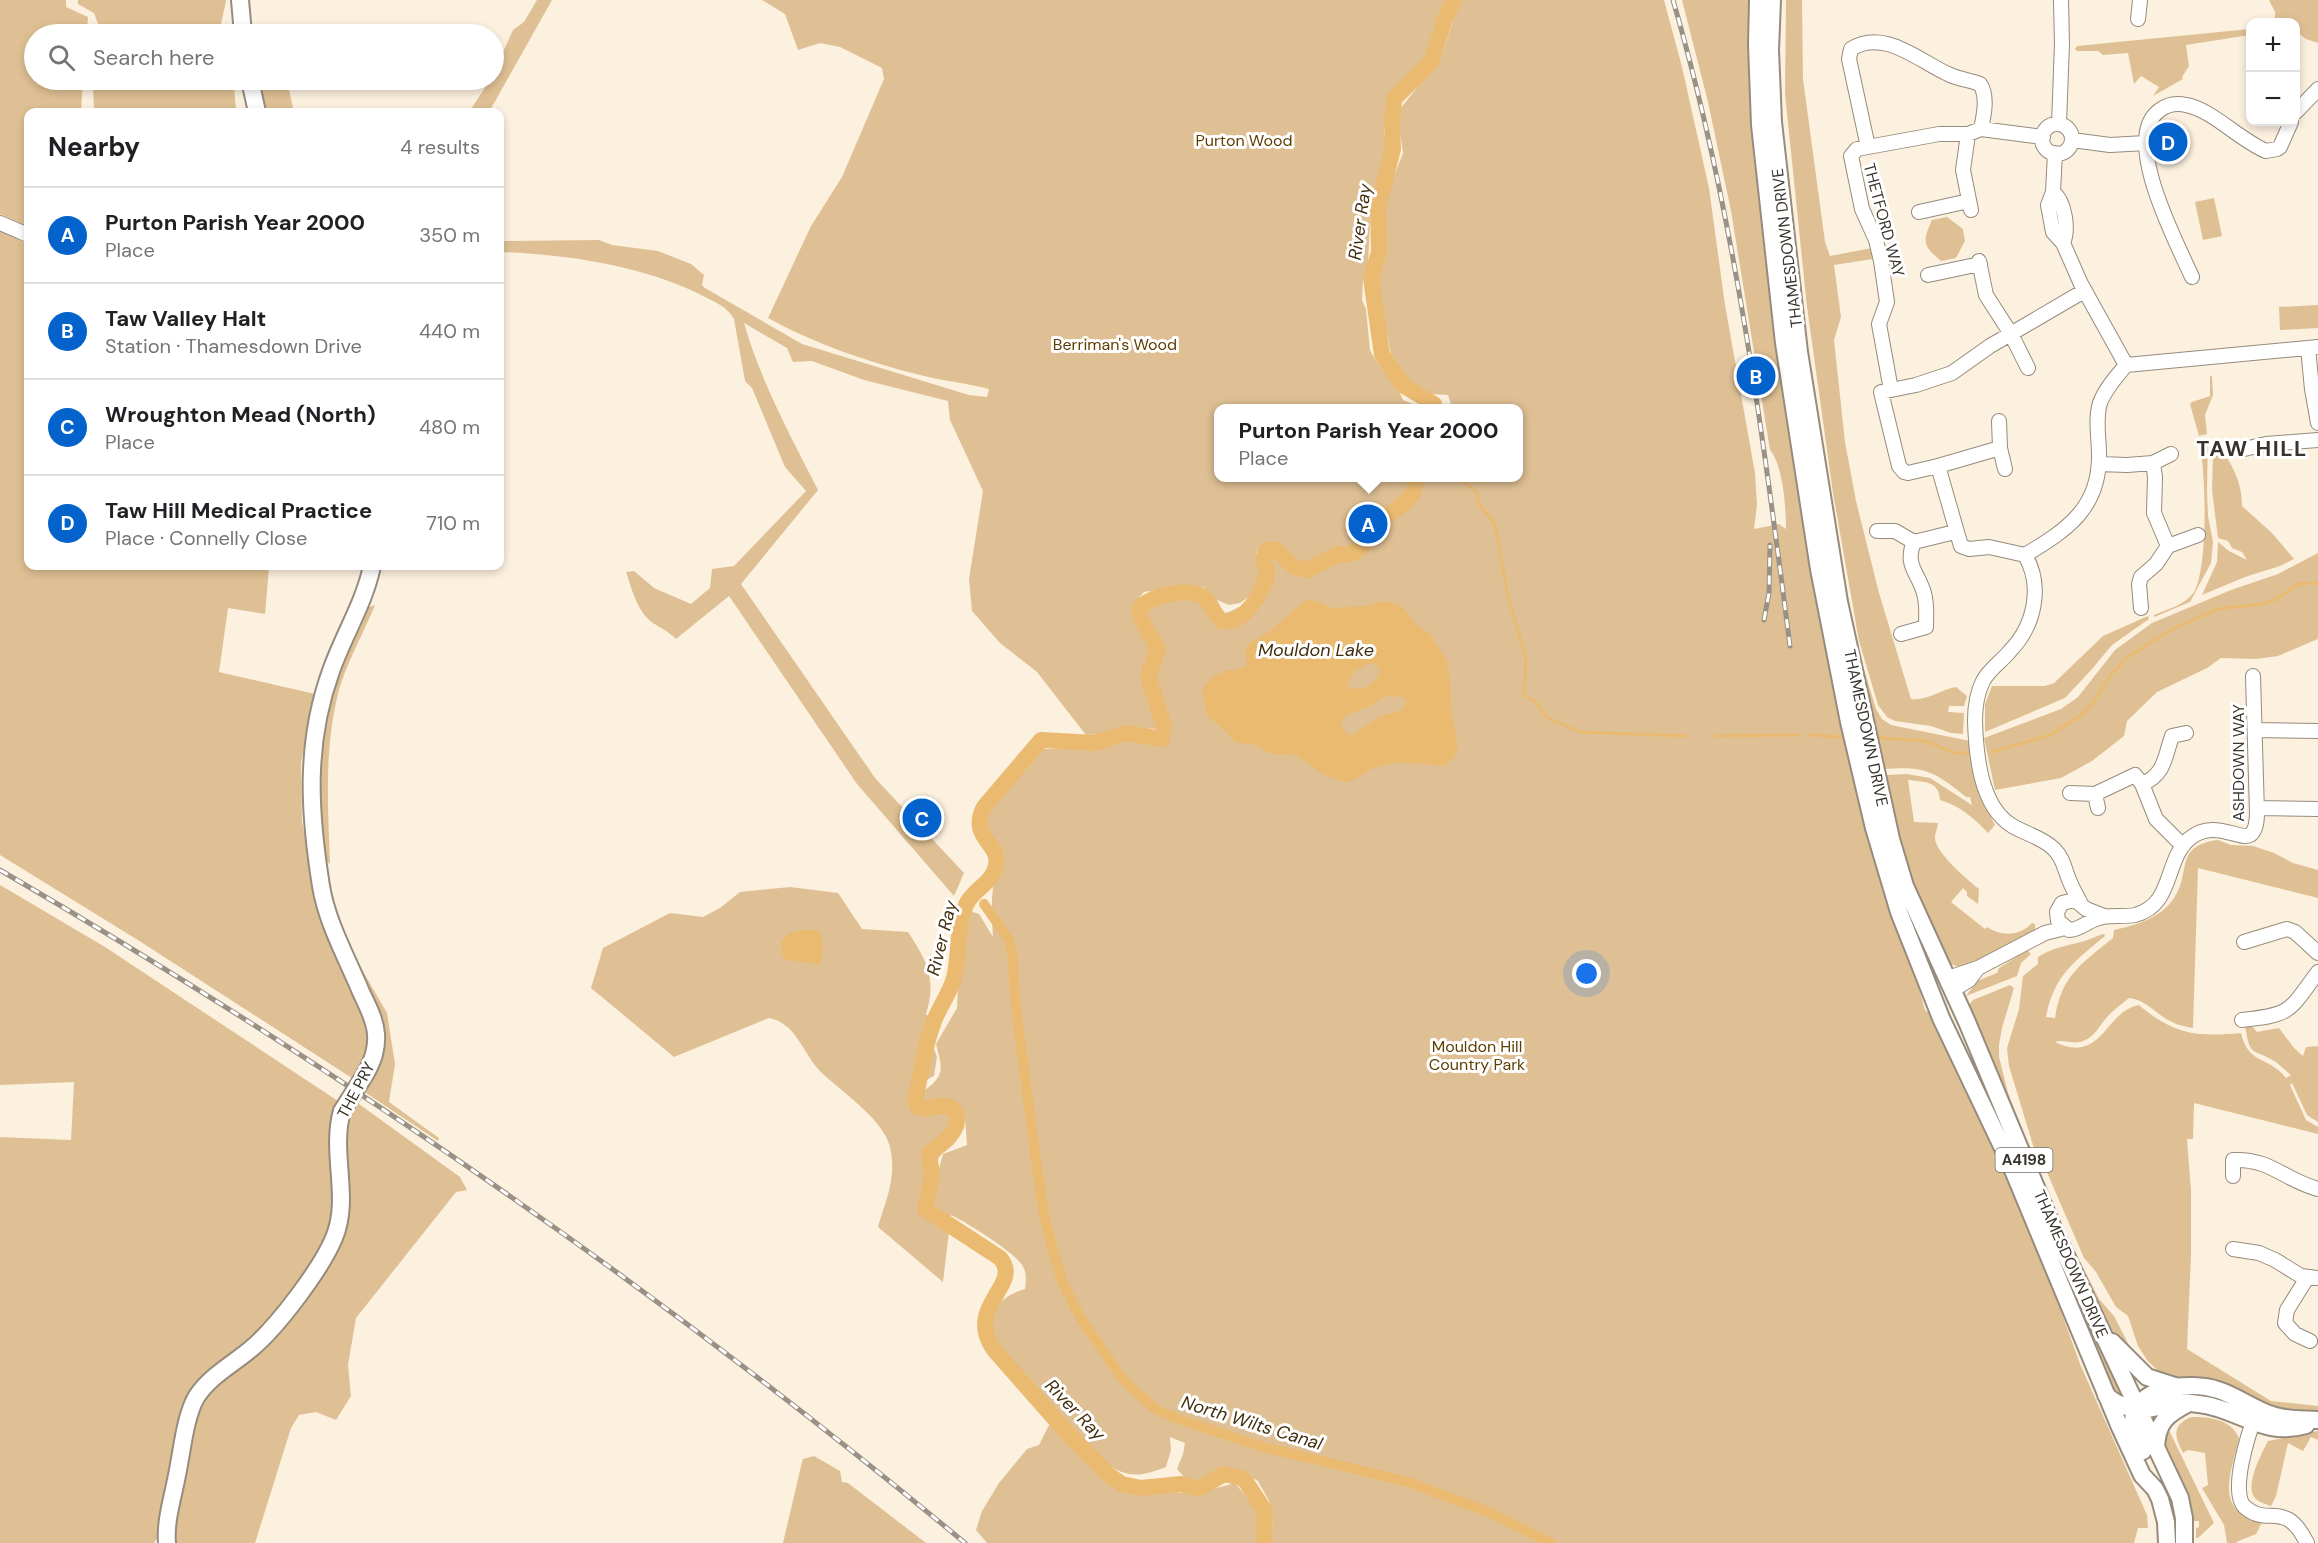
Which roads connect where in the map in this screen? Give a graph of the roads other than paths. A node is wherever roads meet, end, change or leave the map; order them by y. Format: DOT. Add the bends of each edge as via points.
graph roads {
  1 [pos="240,0"];
  2 [pos="1758,0"];
  3 [pos="1772,0"];
  4 [pos="2061,0"];
  5 [pos="2140,0"];
  6 [pos="2138,19"];
  7 [pos="242,24"];
  8 [pos="2318,89"];
  9 [pos="252,90"];
  10 [pos="2300,107"];
  11 [pos="256,108"];
  12 [pos="2059,124"];
  13 [pos="2289,126"];
  14 [pos="1975,131"];
  15 [pos="2043,137"];
  16 [pos="2072,140"];
  17 [pos="2146,143"];
  18 [pos="1868,147"];
  19 [pos="2055,153"];
  20 [pos="1918,212"];
  21 [pos="0,223"];
  22 [pos="24,233"];
  23 [pos="1928,275"];
  24 [pos="2192,277"];
  25 [pos="2084,291"];
  26 [pos="2011,334"];
  27 [pos="2313,348"];
  28 [pos="2126,365"];
  29 [pos="2028,368"];
  30 [pos="1891,390"];
  31 [pos="1999,421"];
  32 [pos="2318,423"];
  33 [pos="2318,440"];
  34 [pos="2000,448"];
  35 [pos="2240,450"];
  36 [pos="2171,454"];
  37 [pos="2154,463"];
  38 [pos="2099,464"];
  39 [pos="1938,466"];
  40 [pos="2005,469"];
  41 [pos="1877,531"];
  42 [pos="1955,532"];
  43 [pos="2198,534"];
  44 [pos="1914,542"];
  45 [pos="2168,546"];
  46 [pos="2025,555"];
  47 [pos="371,570"];
  48 [pos="2141,609"];
  49 [pos="1901,634"];
  50 [pos="2253,676"];
  51 [pos="1856,722"];
  52 [pos="2255,730"];
  53 [pos="2318,731"];
  54 [pos="2186,733"];
  55 [pos="2142,784"];
  56 [pos="1871,788"];
  57 [pos="2070,793"];
  58 [pos="2095,794"];
  59 [pos="2098,808"];
  60 [pos="2257,808"];
  61 [pos="2318,809"];
  62 [pos="2182,845"];
  63 [pos="2067,875"];
  64 [pos="2062,903"];
  65 [pos="2084,911"];
  66 [pos="2061,923"];
  67 [pos="2244,942"];
  68 [pos="2318,953"];
  69 [pos="2318,972"];
  70 [pos="1941,989"];
  71 [pos="2242,1020"];
  72 [pos="2233,1176"];
  73 [pos="2318,1189"];
  74 [pos="2234,1249"];
  75 [pos="2312,1278"];
  76 [pos="2099,1328"];
  77 [pos="2310,1341"];
  78 [pos="2179,1387"];
  79 [pos="2106,1395"];
  80 [pos="2190,1403"];
  81 [pos="2138,1408"];
  82 [pos="2255,1415"];
  83 [pos="2318,1421"];
  84 [pos="2156,1448"];
  85 [pos="2155,1489"];
  86 [pos="167,1543"];
  87 [pos="2167,1543"];
  88 [pos="2184,1543"];
  89 [pos="2307,1543"];
  1 -- 7 [label="main road"];
  2 -- 51 [label="main road, THAMESDOWN DRIVE / A4198" via="1760,125 1780,313 1819,569"];
  3 -- 51 [label="main road, THAMESDOWN DRIVE / A4198" via="1773,122 1790,286"];
  4 -- 12 [label="street"];
  5 -- 6 [label="street"];
  8 -- 10 [label="street"];
  9 -- 11 [label="main road"];
  12 -- 15 [label="street" via="2047,128"];
  12 -- 16 [label="street" via="2069,129"];
  13 -- 17 [label="street" via="2280,147 2266,151 2193,107 2173,104 2150,120"];
  14 -- 15 [label="street, THETFORD WAY"];
  14 -- 18 [label="street, THETFORD WAY"];
  14 -- 18 [label="street" via="1984,107 1980,84 1950,75 1891,44 1863,44 1851,49 1849,59"];
  14 -- 20 [label="street" via="1963,170 1970,206"];
  15 -- 19 [label="street" via="2045,147"];
  16 -- 17 [label="street" via="2110,145"];
  16 -- 19 [label="street" via="2066,150"];
  17 -- 24 [label="street" via="2157,198"];
  18 -- 30 [label="street, THETFORD WAY" via="1854,150 1851,156 1862,209 1881,262 1887,302 1879,324"];
  19 -- 25 [label="street" via="2050,218 2055,236 2063,243"];
  21 -- 22 [label="street"];
  23 -- 26 [label="street" via="1980,262 1986,295"];
  25 -- 26 [label="street"];
  25 -- 28 [label="street"];
  26 -- 29 [label="street"];
  26 -- 30 [label="street" via="1952,373"];
  27 -- 28 [label="street"];
  27 -- 32 [label="street" via="2312,389"];
  28 -- 38 [label="street" via="2100,405"];
  30 -- 39 [label="street, THETFORD WAY" via="1881,392 1901,470 1908,473"];
  31 -- 34 [label="street"];
  33 -- 35 [label="street"];
  34 -- 39 [label="street, THETFORD WAY"];
  34 -- 40 [label="street"];
  36 -- 37 [label="street"];
  37 -- 38 [label="street"];
  37 -- 45 [label="street" via="2154,513"];
  38 -- 46 [label="street" via="2085,508 2061,532"];
  39 -- 42 [label="street"];
  41 -- 44 [label="street" via="1895,531"];
  42 -- 44 [label="street"];
  42 -- 46 [label="street" via="1958,543 1966,549 1989,547"];
  43 -- 45 [label="street"];
  44 -- 49 [label="street" via="1911,565 1925,598 1926,627"];
  45 -- 48 [label="street" via="2140,579"];
  46 -- 63 [label="street" via="2035,582 2032,615 2018,642 1983,680 1976,706 1976,738 1984,781 1996,812 2053,848 2066,866"];
  47 -- 86 [label="main road, THE PRY, bridge" via="363,599 325,686 310,780 325,905 376,1029 375,1054 342,1111 338,1138 340,1213 335,1237 264,1338 214,1378 197,1397 173,1494"];
  50 -- 52 [label="street, ASHDOWN WAY"];
  51 -- 56 [label="main road, THAMESDOWN DRIVE / A4198"];
  52 -- 53 [label="street"];
  52 -- 60 [label="street, ASHDOWN WAY"];
  54 -- 55 [label="street" via="2172,736 2162,769"];
  55 -- 58 [label="street" via="2133,775"];
  55 -- 62 [label="street" via="2156,819"];
  56 -- 70 [label="main road, THAMESDOWN DRIVE / A4198"];
  56 -- 70 [label="main road, THAMESDOWN DRIVE / A4198" via="1894,896"];
  57 -- 58 [label="street"];
  58 -- 59 [label="street"];
  60 -- 61 [label="street"];
  60 -- 62 [label="street, ASHDOWN WAY" via="2250,835 2217,829 2205,831"];
  62 -- 65 [label="street" via="2166,888 2154,904 2136,915 2104,916"];
  63 -- 64 [label="street"];
  63 -- 65 [label="street"];
  64 -- 65 [label="street" via="2071,900"];
  64 -- 66 [label="street" via="2057,912"];
  65 -- 66 [label="street" via="2079,928"];
  66 -- 70 [label="street"];
  67 -- 68 [label="street" via="2287,929"];
  69 -- 71 [label="street" via="2289,1009 2263,1024"];
  70 -- 76 [label="main road, THAMESDOWN DRIVE / A4198"];
  70 -- 79 [label="main road, THAMESDOWN DRIVE / A4198" via="1964,1047 1967,1072 2014,1172"];
  72 -- 73 [label="street" via="2233,1160 2250,1160"];
  74 -- 75 [label="street" via="2268,1256"];
  75 -- 77 [label="street" via="2286,1310 2285,1323 2295,1334"];
  76 -- 78 [label="main road" via="2147,1377"];
  76 -- 81 [label="main road, THAMESDOWN DRIVE / A4198"];
  78 -- 81 [label="main road" via="2153,1394"];
  78 -- 82 [label="main road" via="2219,1390"];
  79 -- 81 [label="main road" via="2116,1404"];
  79 -- 85 [label="main road, THAMESDOWN DRIVE" via="2142,1475"];
  80 -- 81 [label="main road"];
  80 -- 82 [label="main road"];
  80 -- 84 [label="main road" via="2162,1423"];
  81 -- 84 [label="main road, THAMESDOWN DRIVE"];
  81 -- 85 [label="main road" via="2134,1430 2152,1470"];
  82 -- 83 [label="main road" via="2271,1428 2295,1428"];
  82 -- 89 [label="street" via="2238,1486 2241,1503 2256,1513 2290,1520"];
  84 -- 88 [label="main road, THAMESDOWN DRIVE" via="2180,1498"];
  85 -- 87 [label="main road" via="2164,1512"];
}
